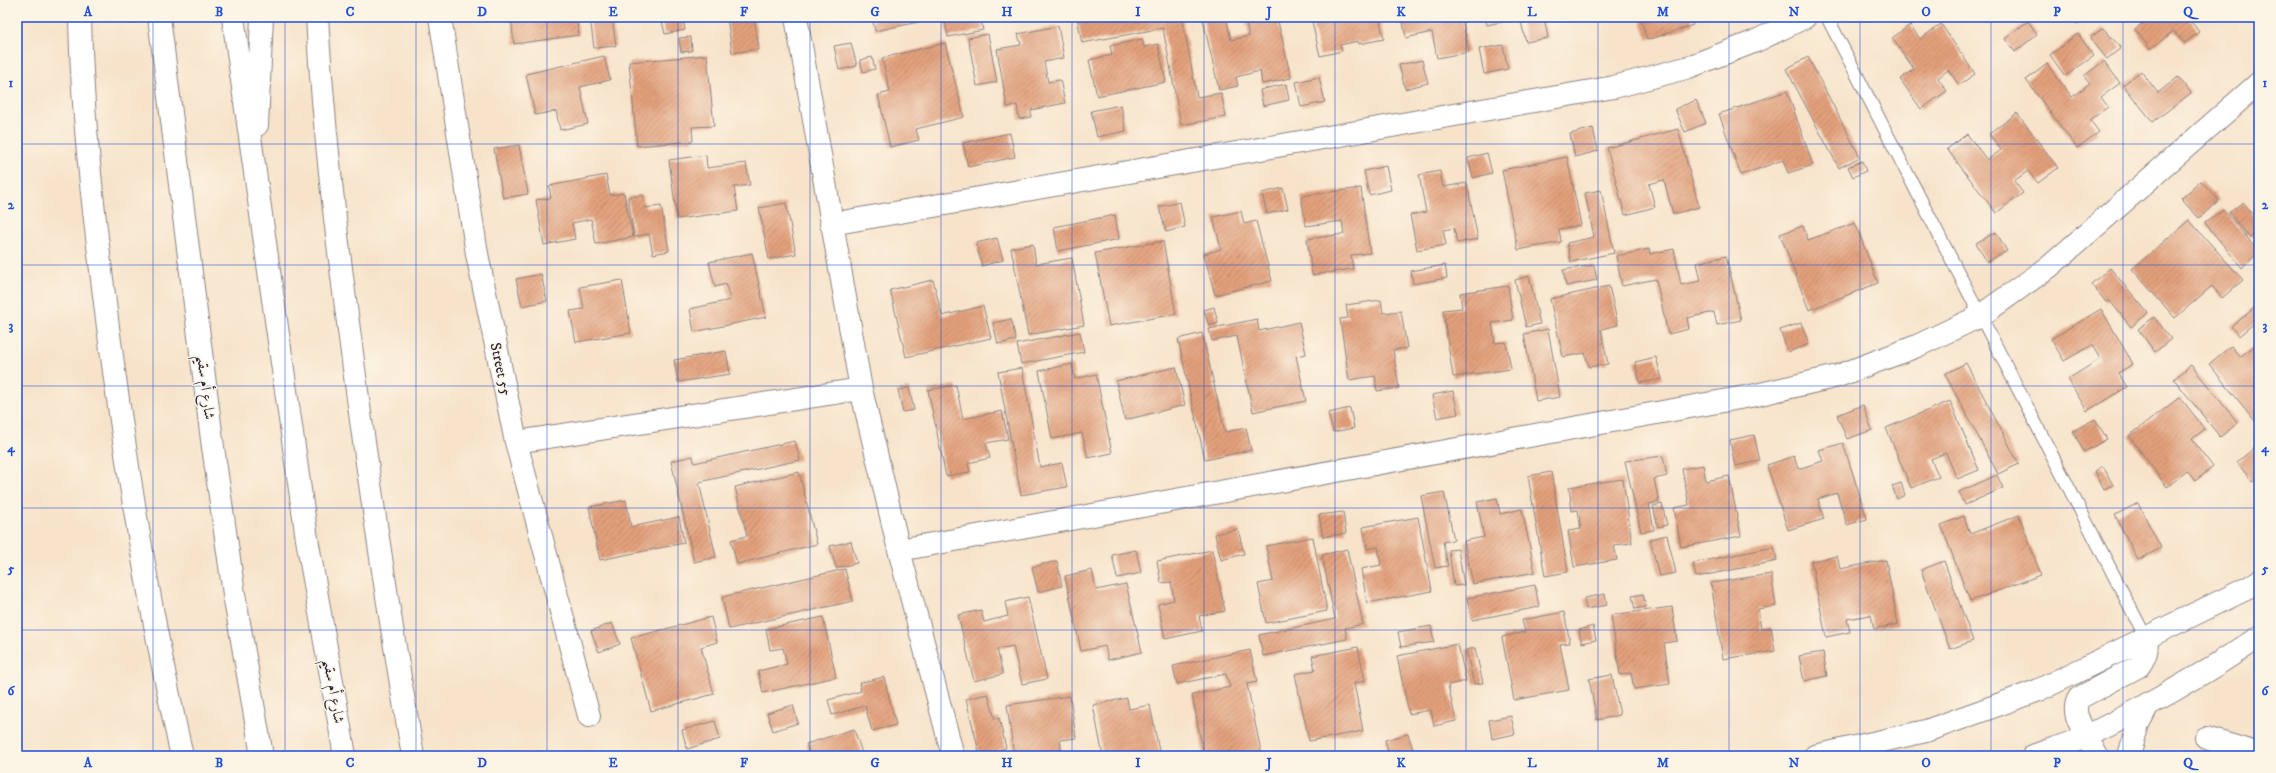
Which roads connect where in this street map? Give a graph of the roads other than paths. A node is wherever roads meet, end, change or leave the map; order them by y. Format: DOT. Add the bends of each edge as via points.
graph roads {
  1 [pos="74,17"];
  2 [pos="80,17"];
  3 [pos="159,17"];
  4 [pos="233,17"];
  5 [pos="262,17"];
  6 [pos="317,17"];
  7 [pos="440,17"];
  8 [pos="796,17"];
  9 [pos="1805,17"];
  10 [pos="1827,17"];
  11 [pos="81,65"];
  12 [pos="2259,82"];
  13 [pos="254,176"];
  14 [pos="831,224"];
  15 [pos="1980,316"];
  16 [pos="861,389"];
  17 [pos="516,442"];
  18 [pos="899,550"];
  19 [pos="2259,581"];
  20 [pos="2259,637"];
  21 [pos="2146,638"];
  22 [pos="2149,703"];
  23 [pos="589,716"];
  24 [pos="2086,736"];
  25 [pos="2206,738"];
  26 [pos="2259,754"];
  27 [pos="181,755"];
  28 [pos="262,756"];
  29 [pos="345,756"];
  30 [pos="413,756"];
  31 [pos="953,756"];
  32 [pos="1815,756"];
  33 [pos="2033,756"];
  34 [pos="2097,756"];
  35 [pos="2130,756"];
  1 -- 11 [label="street"];
  2 -- 11 [label="street"];
  3 -- 28 [label="street, شارع أم سقيم" via="212,440 234,594"];
  4 -- 13 [label="street, شارع أم سقيم"];
  5 -- 13 [label="street, شارع أم سقيم"];
  6 -- 30 [label="street" via="332,199 353,366"];
  7 -- 17 [label="street, Street 55" via="477,254"];
  8 -- 14 [label="street"];
  9 -- 14 [label="street" via="1756,41 1686,68 1614,87"];
  10 -- 15 [label="lane"];
  11 -- 27 [label="street" via="93,200 114,374 145,571"];
  12 -- 15 [label="street" via="2049,267"];
  13 -- 29 [label="street, شارع أم سقيم" via="307,539"];
  14 -- 16 [label="street"];
  15 -- 18 [label="street" via="1917,346 1838,376 1756,395"];
  15 -- 21 [label="lane"];
  16 -- 17 [label="street"];
  16 -- 18 [label="street"];
  17 -- 23 [label="street, Street 55"];
  18 -- 31 [label="street"];
  19 -- 21 [label="street"];
  20 -- 22 [label="street" via="2210,670"];
  21 -- 24 [label="street" via="2145,658 2139,666 2079,698 2075,704 2075,711"];
  21 -- 32 [label="street" via="2039,690 1926,731"];
  22 -- 24 [label="street"];
  22 -- 35 [label="street" via="2138,724"];
  24 -- 33 [label="street"];
  24 -- 34 [label="street"];
  25 -- 26 [label="street"];
}
